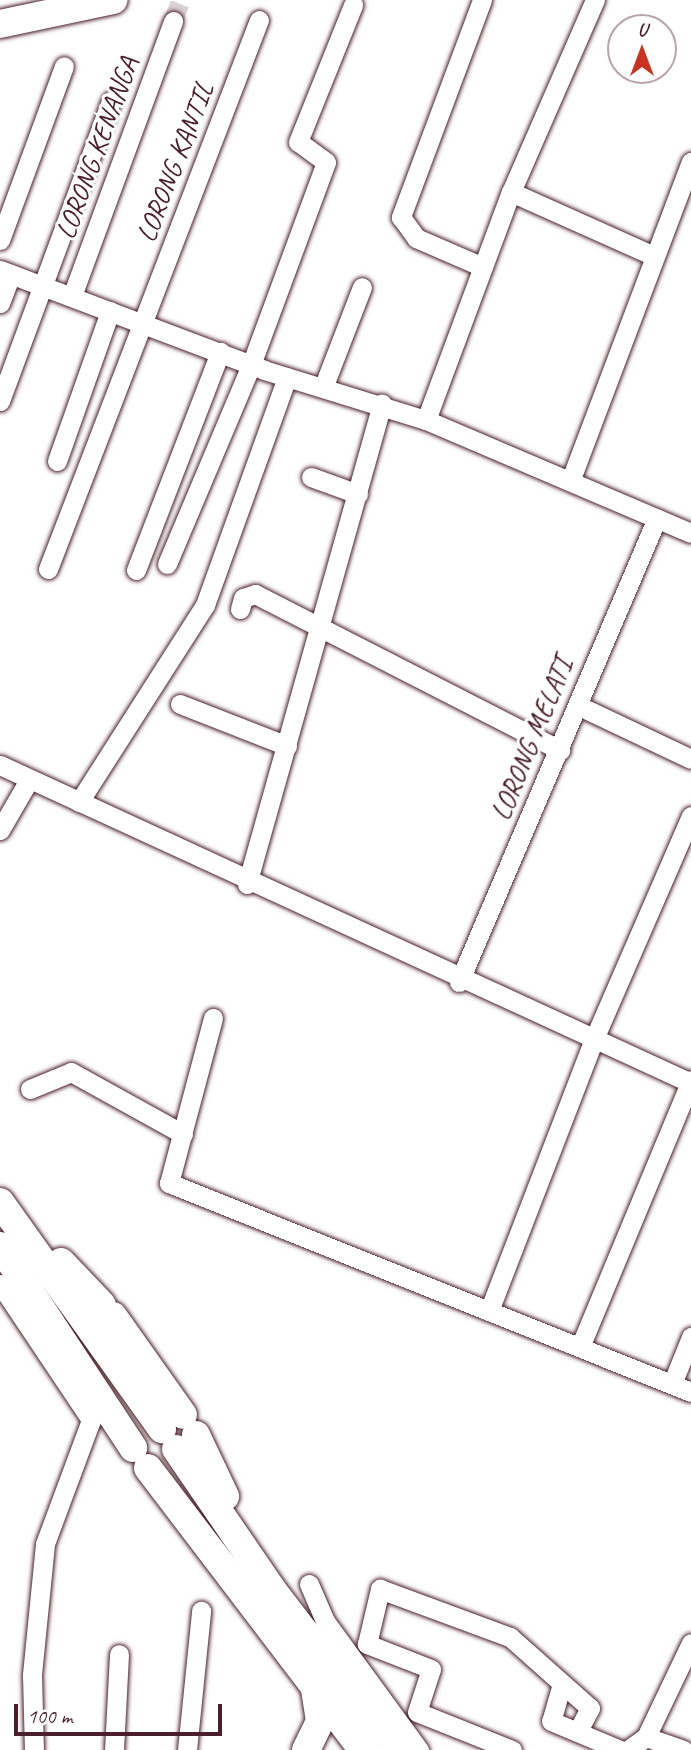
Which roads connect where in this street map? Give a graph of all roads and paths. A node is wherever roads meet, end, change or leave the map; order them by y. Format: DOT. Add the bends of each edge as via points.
graph roads {
  1 [pos="113,0"];
  2 [pos="482,0"];
  3 [pos="595,0"];
  4 [pos="353,5"];
  5 [pos="259,20"];
  6 [pos="173,21"];
  7 [pos="0,23"];
  8 [pos="64,66"];
  9 [pos="111,101"];
  10 [pos="691,162"];
  11 [pos="511,192"];
  12 [pos="0,240"];
  13 [pos="653,255"];
  14 [pos="483,267"];
  15 [pos="5,272"];
  16 [pos="41,285"];
  17 [pos="362,287"];
  18 [pos="73,295"];
  19 [pos="0,303"];
  20 [pos="110,312"];
  21 [pos="144,324"];
  22 [pos="220,352"];
  23 [pos="251,365"];
  24 [pos="287,377"];
  25 [pos="323,388"];
  26 [pos="0,401"];
  27 [pos="382,404"];
  28 [pos="426,420"];
  29 [pos="57,461"];
  30 [pos="311,477"];
  31 [pos="571,479"];
  32 [pos="358,494"];
  33 [pos="657,518"];
  34 [pos="691,533"];
  35 [pos="167,564"];
  36 [pos="48,569"];
  37 [pos="136,570"];
  38 [pos="240,609"];
  39 [pos="324,627"];
  40 [pos="180,704"];
  41 [pos="579,706"];
  42 [pos="287,746"];
  43 [pos="560,750"];
  44 [pos="691,759"];
  45 [pos="0,765"];
  46 [pos="29,780"];
  47 [pos="79,802"];
  48 [pos="691,816"];
  49 [pos="0,830"];
  50 [pos="247,884"];
  51 [pos="460,982"];
  52 [pos="213,1018"];
  53 [pos="594,1039"];
  54 [pos="691,1082"];
  55 [pos="30,1089"];
  56 [pos="183,1134"];
  57 [pos="0,1201"];
  58 [pos="0,1246"];
  59 [pos="0,1283"];
  60 [pos="489,1311"];
  61 [pos="691,1337"];
  62 [pos="580,1347"];
  63 [pos="672,1384"];
  64 [pos="691,1392"];
  65 [pos="179,1432"];
  66 [pos="309,1584"];
  67 [pos="201,1611"];
  68 [pos="691,1643"];
  69 [pos="119,1654"];
  70 [pos="313,1680"];
  71 [pos="561,1687"];
  72 [pos="579,1729"];
  73 [pos="646,1737"];
  74 [pos="34,1750"];
  75 [pos="114,1750"];
  76 [pos="187,1750"];
  77 [pos="306,1750"];
  78 [pos="363,1750"];
  79 [pos="395,1750"];
  80 [pos="419,1750"];
  81 [pos="512,1750"];
  82 [pos="620,1750"];
  83 [pos="628,1750"];
  84 [pos="683,1750"];
  1 -- 7 [label="highway"];
  2 -- 14 [label="street" via="401,217 416,238"];
  3 -- 11 [label="street"];
  4 -- 23 [label="street" via="298,142 326,162"];
  5 -- 21 [label="street, LORONG KANTIL"];
  6 -- 18 [label="street, LORONG KENANGA"];
  8 -- 12 [label="street"];
  9 -- 16 [label="street"];
  10 -- 13 [label="street"];
  11 -- 13 [label="street"];
  11 -- 14 [label="street"];
  13 -- 31 [label="street"];
  14 -- 28 [label="street"];
  15 -- 16 [label="street"];
  15 -- 19 [label="street"];
  16 -- 18 [label="street"];
  16 -- 26 [label="street"];
  17 -- 25 [label="street"];
  18 -- 20 [label="street"];
  20 -- 21 [label="street"];
  20 -- 29 [label="street"];
  21 -- 22 [label="street"];
  21 -- 36 [label="street, LORONG KANTIL"];
  22 -- 23 [label="street"];
  22 -- 37 [label="street"];
  23 -- 24 [label="street"];
  23 -- 35 [label="street"];
  24 -- 25 [label="street"];
  24 -- 47 [label="street" via="205,605"];
  25 -- 27 [label="street"];
  27 -- 28 [label="street"];
  27 -- 32 [label="street"];
  28 -- 31 [label="street"];
  30 -- 32 [label="street"];
  31 -- 33 [label="street"];
  32 -- 39 [label="street"];
  33 -- 34 [label="street"];
  33 -- 41 [label="street, LORONG MELATI"];
  38 -- 39 [label="street" via="243,598 255,594"];
  39 -- 42 [label="street"];
  39 -- 43 [label="street" via="382,663"];
  40 -- 42 [label="street"];
  41 -- 43 [label="street, LORONG MELATI"];
  41 -- 44 [label="street"];
  42 -- 50 [label="street"];
  43 -- 51 [label="street, LORONG MELATI"];
  45 -- 46 [label="street"];
  46 -- 47 [label="street"];
  46 -- 49 [label="street"];
  47 -- 50 [label="street"];
  48 -- 53 [label="street"];
  50 -- 51 [label="street"];
  51 -- 53 [label="street"];
  52 -- 56 [label="street"];
  53 -- 54 [label="street"];
  53 -- 60 [label="street"];
  54 -- 62 [label="street"];
  55 -- 56 [label="street" via="71,1072"];
  56 -- 60 [label="street" via="169,1183"];
  57 -- 65 [label="highway"];
  57 -- 65 [label="highway" via="108,1311"];
  58 -- 70 [label="highway" via="141,1458"];
  59 -- 74 [label="street" via="92,1420 45,1544 32,1675"];
  60 -- 62 [label="street"];
  61 -- 63 [label="street"];
  62 -- 63 [label="street"];
  63 -- 64 [label="street"];
  65 -- 79 [label="highway" via="271,1588"];
  66 -- 80 [label="street" via="325,1621"];
  67 -- 76 [label="street"];
  68 -- 73 [label="street"];
  69 -- 75 [label="street"];
  70 -- 77 [label="highway" via="320,1721"];
  70 -- 78 [label="highway"];
  71 -- 72 [label="street" via="590,1708"];
  71 -- 72 [label="street" via="551,1721"];
  71 -- 81 [label="street" via="510,1637 380,1589 367,1644 431,1669 417,1712"];
  72 -- 82 [label="street"];
  73 -- 83 [label="street"];
  73 -- 84 [label="street"];
}
